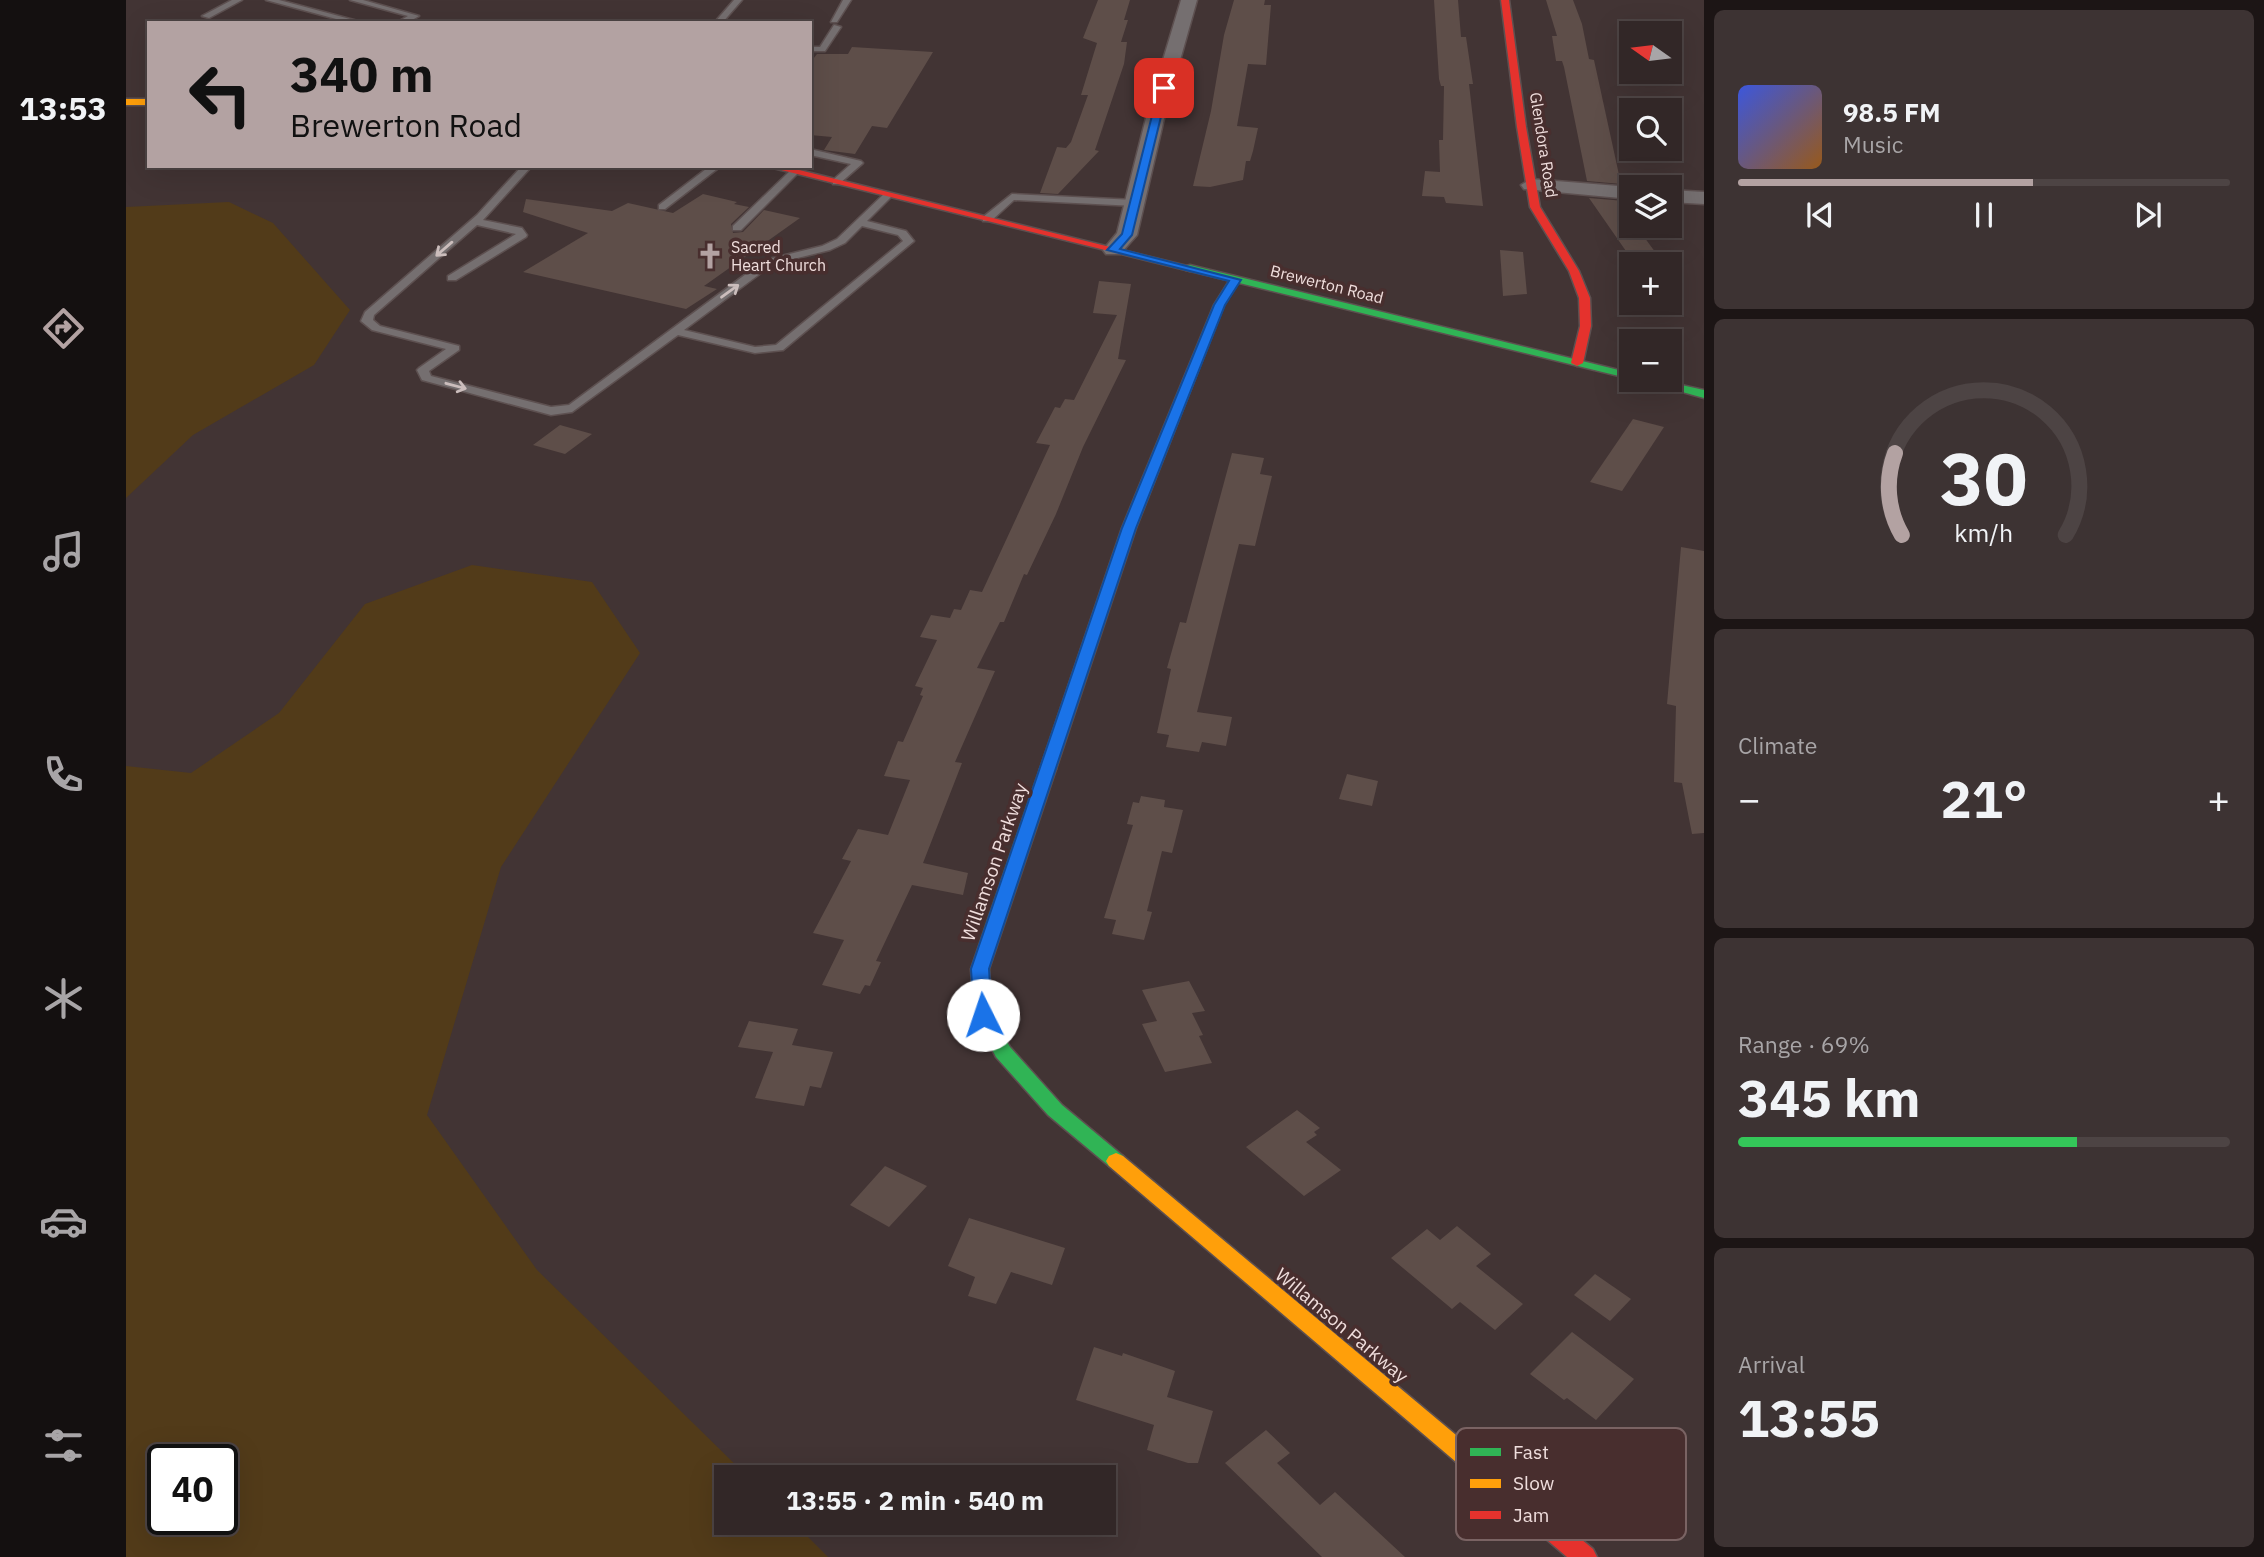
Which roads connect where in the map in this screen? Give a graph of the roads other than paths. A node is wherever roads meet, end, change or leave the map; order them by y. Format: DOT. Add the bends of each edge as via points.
graph roads {
  1 [pos="238,0"];
  2 [pos="270,0"];
  3 [pos="354,0"];
  4 [pos="737,0"];
  5 [pos="847,0"];
  6 [pos="1189,0"];
  7 [pos="1505,0"];
  8 [pos="206,16"];
  9 [pos="353,21"];
  10 [pos="404,21"];
  11 [pos="720,21"];
  12 [pos="812,49"];
  13 [pos="126,102"];
  14 [pos="147,102"];
  15 [pos="812,152"];
  16 [pos="525,168"];
  17 [pos="713,168"];
  18 [pos="778,168"];
  19 [pos="794,172"];
  20 [pos="836,182"];
  21 [pos="1531,185"];
  22 [pos="1619,192"];
  23 [pos="888,195"];
  24 [pos="1682,197"];
  25 [pos="1704,198"];
  26 [pos="1135,204"];
  27 [pos="662,207"];
  28 [pos="987,219"];
  29 [pos="476,222"];
  30 [pos="861,223"];
  31 [pos="737,228"];
  32 [pos="1112,250"];
  33 [pos="452,278"];
  34 [pos="1235,280"];
  35 [pos="675,331"];
  36 [pos="1577,363"];
  37 [pos="1619,373"];
  38 [pos="1682,389"];
  39 [pos="1704,394"];
  40 [pos="1456,1448"];
  41 [pos="1565,1540"];
  42 [pos="1585,1557"];
  1 -- 8 [label="lane"];
  2 -- 9 [label="lane"];
  3 -- 10 [label="lane" via="415,16"];
  4 -- 11 [label="lane"];
  5 -- 12 [label="lane" via="822,49"];
  6 -- 26 [label="street"];
  7 -- 21 [label="street, Glendora Road"];
  13 -- 14 [label="street"];
  15 -- 20 [label="lane" via="858,163"];
  16 -- 29 [label="lane"];
  17 -- 27 [label="lane"];
  18 -- 19 [label="street, Brewerton Road"];
  19 -- 20 [label="street, Brewerton Road"];
  19 -- 31 [label="lane"];
  20 -- 23 [label="street, Brewerton Road"];
  21 -- 22 [label="street"];
  21 -- 36 [label="street, Glendora Road" via="1534,205 1547,230 1584,285 1589,325"];
  23 -- 28 [label="street, Brewerton Road"];
  23 -- 30 [label="lane"];
  24 -- 25 [label="street"];
  26 -- 28 [label="lane" via="1012,197"];
  26 -- 32 [label="street" via="1127,235"];
  28 -- 32 [label="street, Brewerton Road"];
  29 -- 33 [label="lane" via="518,230 522,235"];
  29 -- 35 [label="lane, one-way" via="369,314 367,321 376,328 454,348 423,370 426,378 551,411 572,408"];
  35 -- 30 [label="lane, one-way" via="769,262 826,248"];
  30 -- 35 [label="lane" via="902,233 909,240 779,348 755,350"];
  32 -- 34 [label="street, Brewerton Road"];
  34 -- 36 [label="street, Brewerton Road"];
  34 -- 40 [label="street, Willamson Parkway" via="1219,305 1129,528 980,969 983,1015 1003,1052 1055,1110"];
  36 -- 37 [label="street, Brewerton Road"];
  38 -- 39 [label="street"];
  41 -- 42 [label="street, Willamson Parkway"];
}
